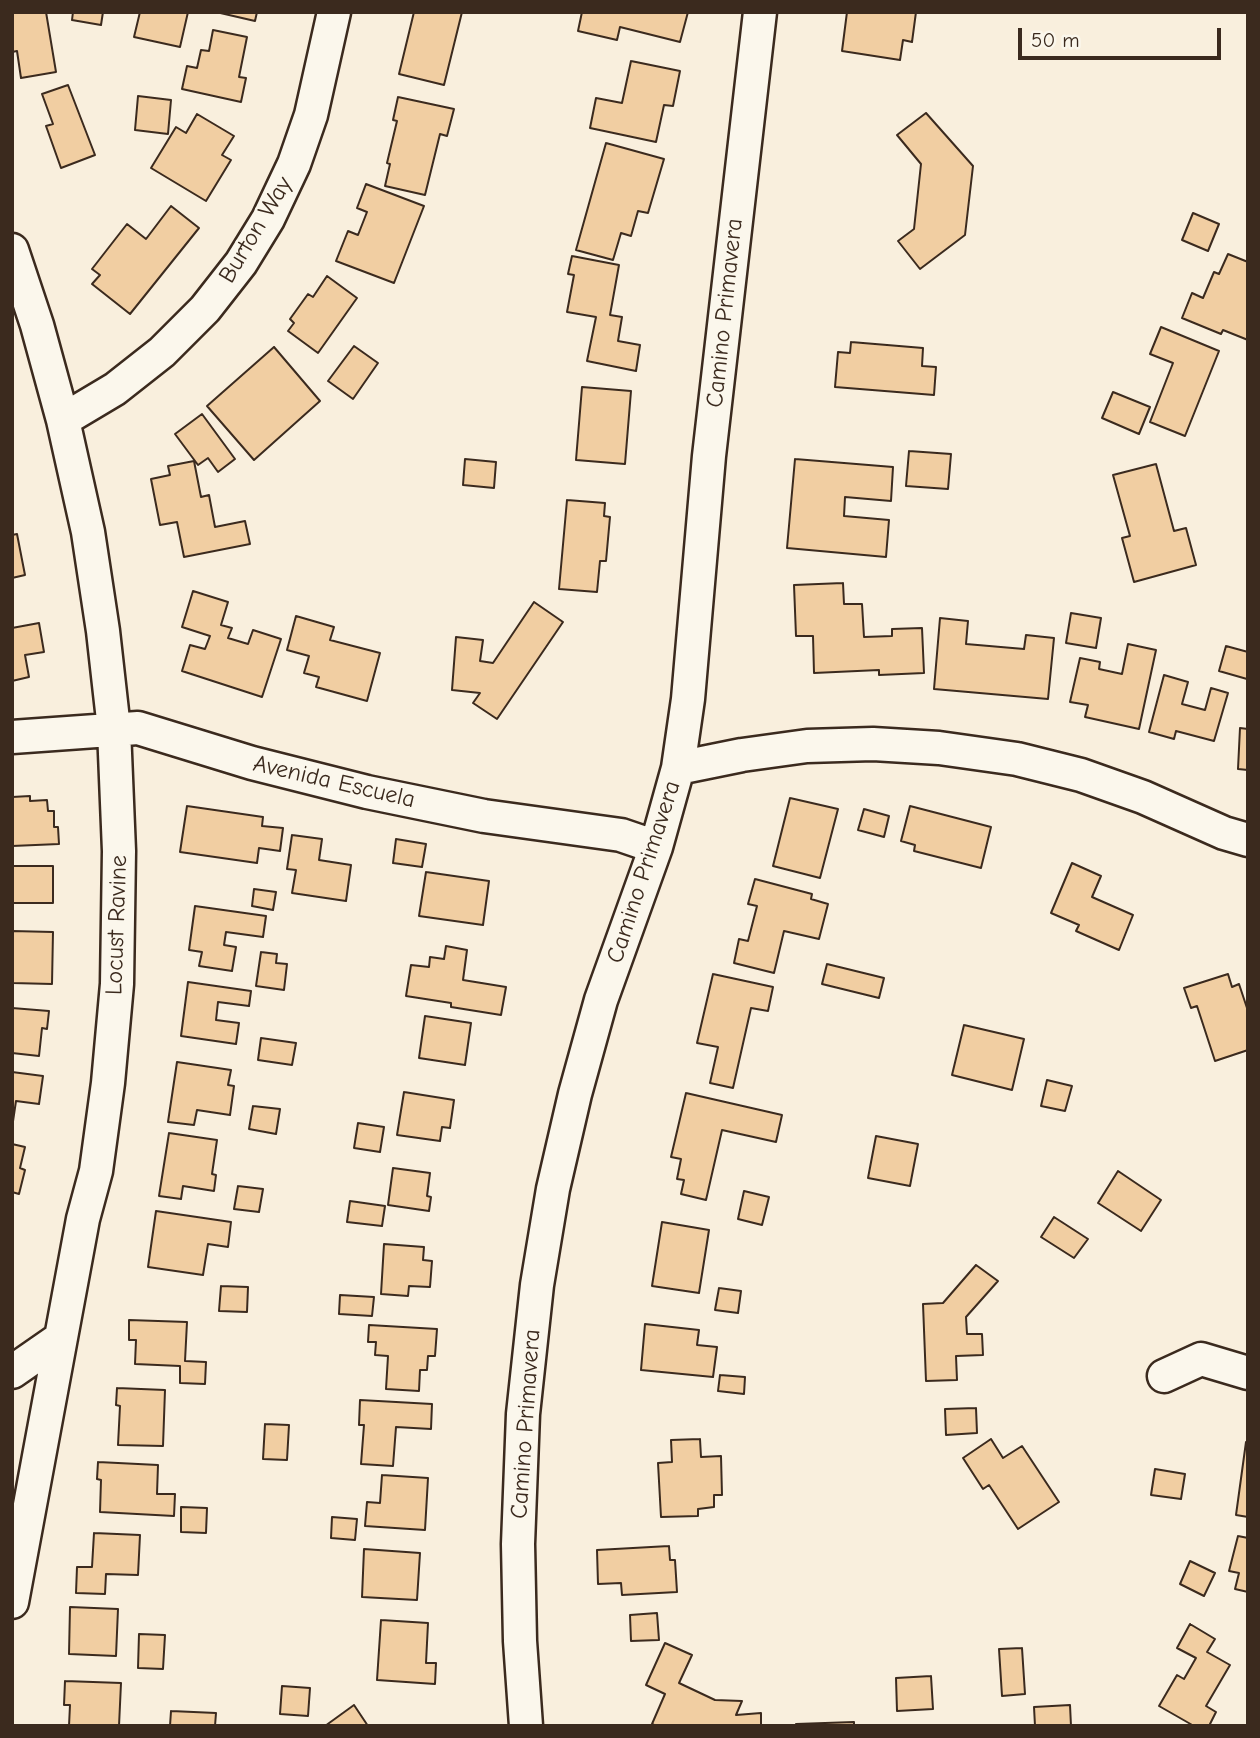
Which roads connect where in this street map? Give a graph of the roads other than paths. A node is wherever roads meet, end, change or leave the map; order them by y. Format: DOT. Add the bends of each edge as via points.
graph roads {
  1 [pos="334,12"];
  2 [pos="760,12"];
  3 [pos="12,250"];
  4 [pos="64,420"];
  5 [pos="114,729"];
  6 [pos="12,737"];
  7 [pos="678,768"];
  8 [pos="1240,842"];
  9 [pos="656,847"];
  10 [pos="61,1338"];
  11 [pos="12,1372"];
  12 [pos="1248,1373"];
  13 [pos="1164,1376"];
  14 [pos="12,1602"];
  15 [pos="526,1726"];
  1 -- 4 [label="street, Burton Way" via="311,115 294,164 241,263 205,309 162,352 115,389"];
  2 -- 7 [label="street, Camino Primavera"];
  3 -- 4 [label="street, Locust Ravine"];
  4 -- 5 [label="street, Locust Ravine" via="88,532"];
  5 -- 6 [label="street, Avenida Escuela"];
  5 -- 9 [label="street, Avenida Escuela" via="138,728 367,792 484,816 621,835"];
  5 -- 10 [label="street, Locust Ravine" via="117,984 96,1171"];
  7 -- 8 [label="street" via="807,746 939,748 1081,775 1143,797"];
  7 -- 9 [label="street, Camino Primavera"];
  9 -- 15 [label="street, Camino Primavera" via="618,951 575,1094 537,1285 523,1414 518,1544"];
  10 -- 11 [label="street"];
  10 -- 14 [label="street, Locust Ravine"];
  12 -- 13 [label="street" via="1201,1359"];
}
